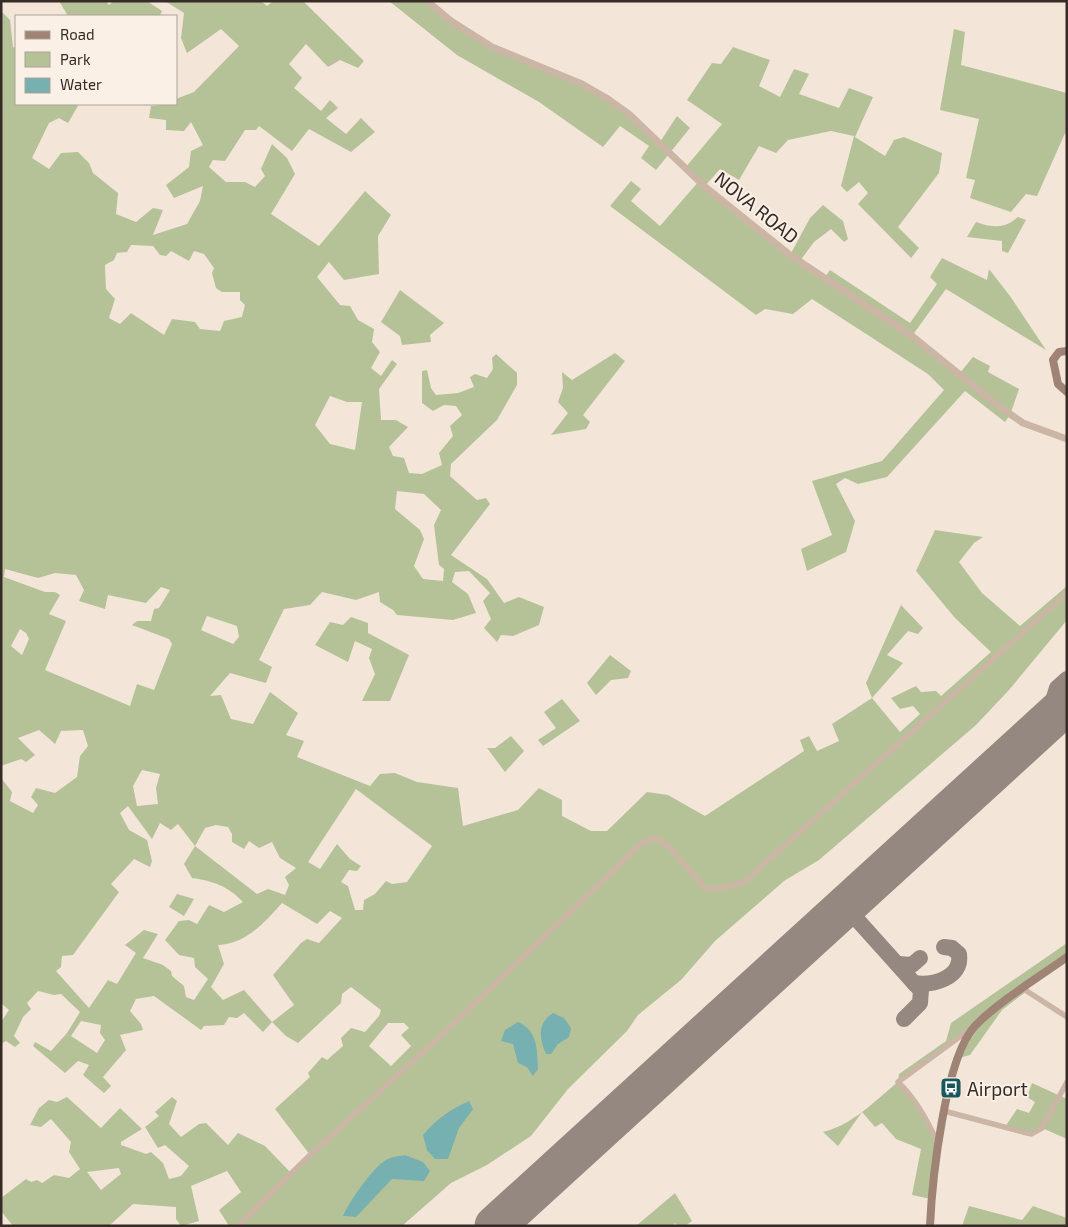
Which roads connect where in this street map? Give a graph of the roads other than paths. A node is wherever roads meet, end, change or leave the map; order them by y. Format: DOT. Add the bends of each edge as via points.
graph roads {
  1 [pos="427,1"];
  2 [pos="1067,119"];
  3 [pos="1067,131"];
  4 [pos="1067,351"];
  5 [pos="1067,392"];
  6 [pos="1067,439"];
  7 [pos="1067,593"];
  8 [pos="1067,957"];
  9 [pos="1022,988"];
  10 [pos="1067,1017"];
  11 [pos="974,1026"];
  12 [pos="1067,1082"];
  13 [pos="944,1110"];
  14 [pos="938,1144"];
  15 [pos="238,1226"];
  16 [pos="930,1226"];
  1 -- 6 [label="street, NOVA ROAD" via="492,47 582,84 608,99 634,119 704,186 790,255 912,336 1023,424"];
  2 -- 3 [label="street"];
  4 -- 5 [label="main road" via="1059,352 1053,360 1058,384"];
  7 -- 15 [label="street" via="744,882 719,889 705,888 670,848 656,838 642,842"];
  8 -- 9 [label="main road"];
  9 -- 10 [label="street"];
  9 -- 11 [label="main road"];
  11 -- 13 [label="main road" via="959,1058"];
  11 -- 14 [label="street" via="898,1082 929,1123"];
  12 -- 13 [label="street" via="1042,1128 1030,1134"];
  13 -- 14 [label="main road"];
  14 -- 16 [label="main road"];
}
